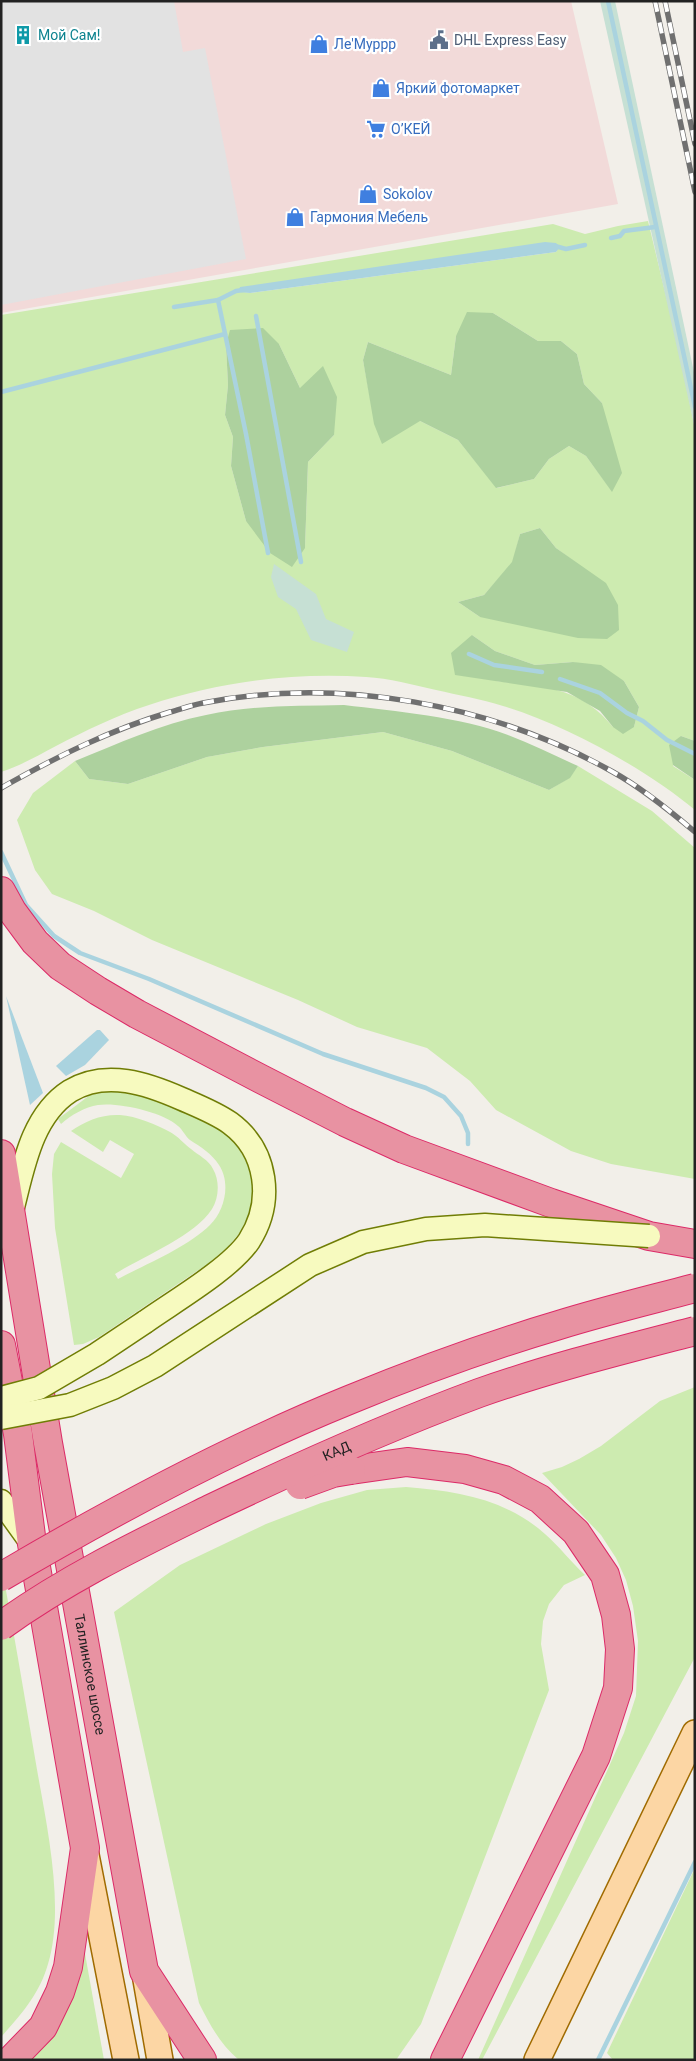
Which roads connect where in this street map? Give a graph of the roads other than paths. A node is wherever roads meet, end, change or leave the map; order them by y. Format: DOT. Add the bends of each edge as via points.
graph roads {
  1 [pos="1,891"];
  2 [pos="1,1154"];
  3 [pos="11,1213"];
  4 [pos="649,1236"];
  5 [pos="695,1244"];
  6 [pos="695,1288"];
  7 [pos="695,1331"];
  8 [pos="1,1345"];
  9 [pos="1,1398"];
  10 [pos="1,1418"];
  11 [pos="1,1501"];
  12 [pos="32,1544"];
  13 [pos="1,1577"];
  14 [pos="1,1626"];
  15 [pos="1,1633"];
  16 [pos="695,1733"];
  17 [pos="85,1848"];
  18 [pos="144,1971"];
  19 [pos="11,2060"];
  20 [pos="126,2060"];
  21 [pos="160,2060"];
  22 [pos="202,2060"];
  23 [pos="445,2060"];
  24 [pos="537,2060"];
  1 -- 4 [label="highway, bridge" via="35,942 60,966 98,991 261,1079 404,1149"];
  2 -- 3 [label="highway, Таллинское шоссе"];
  3 -- 9 [label="main road, bridge" via="33,1139 48,1110 71,1091 98,1081 122,1080 172,1095 230,1123 248,1141 260,1163 266,1193 261,1219 248,1242 230,1261 97,1354 39,1388"];
  3 -- 18 [label="highway, Таллинское шоссе" via="48,1444"];
  4 -- 5 [label="highway"];
  4 -- 10 [label="main road, bridge" via="485,1225 426,1229 363,1242 310,1265 163,1360 113,1388 70,1405"];
  6 -- 13 [label="highway, bridge" via="559,1325 441,1364 347,1400 174,1481"];
  7 -- 14 [label="highway, КАД, bridge" via="583,1360 480,1393 378,1433 151,1538 77,1577"];
  8 -- 12 [label="highway" via="18,1434"];
  11 -- 12 [label="main road"];
  12 -- 17 [label="highway"];
  15 -- 23 [label="highway, bridge" via="26,1624 155,1550 270,1496 333,1473 407,1462 465,1469 504,1480 540,1499 576,1532 605,1575 616,1615 620,1649 618,1688 596,1756"];
  16 -- 24 [label="main road"];
  17 -- 19 [label="highway" via="68,1967 60,1992 43,2026"];
  17 -- 20 [label="main road"];
  18 -- 21 [label="main road, Таллинское шоссе"];
  18 -- 22 [label="highway"];
}
